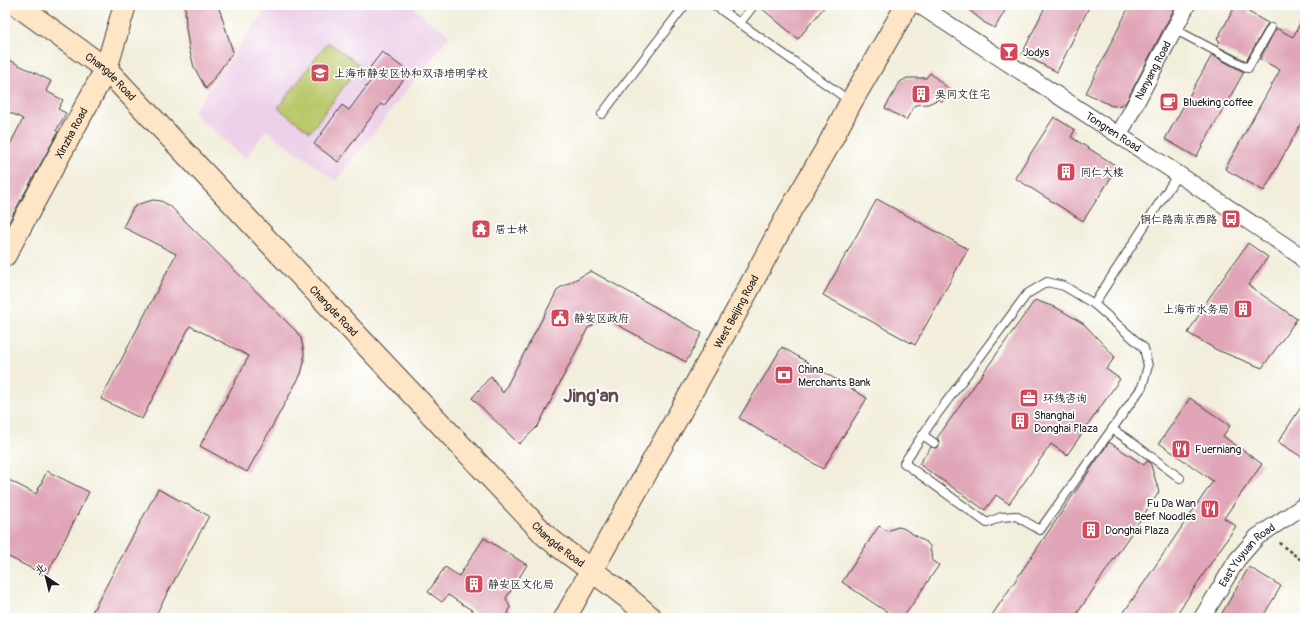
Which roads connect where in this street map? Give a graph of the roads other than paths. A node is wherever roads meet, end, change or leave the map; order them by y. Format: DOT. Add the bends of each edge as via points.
graph roads {
  1 [pos="17,5"];
  2 [pos="125,5"];
  3 [pos="685,5"];
  4 [pos="714,5"];
  5 [pos="754,5"];
  6 [pos="908,5"];
  7 [pos="918,5"];
  8 [pos="1187,5"];
  9 [pos="739,24"];
  10 [pos="1271,28"];
  11 [pos="1174,29"];
  12 [pos="106,69"];
  13 [pos="851,102"];
  14 [pos="602,114"];
  15 [pos="1119,135"];
  16 [pos="1178,174"];
  17 [pos="5,255"];
  18 [pos="1305,262"];
  19 [pos="1094,304"];
  20 [pos="1112,429"];
  21 [pos="923,435"];
  22 [pos="934,443"];
  23 [pos="1180,478"];
  24 [pos="1305,505"];
  25 [pos="592,570"];
  26 [pos="565,618"];
  27 [pos="650,618"];
  28 [pos="1202,618"];
  1 -- 12 [label="main road, Changde Road"];
  2 -- 12 [label="main road, Xinzha Road"];
  3 -- 14 [label="lane"];
  4 -- 9 [label="lane"];
  5 -- 9 [label="lane"];
  6 -- 13 [label="main road, West Beijing Road"];
  7 -- 15 [label="street, Tongren Road"];
  8 -- 11 [label="street, Nanyang Road"];
  9 -- 13 [label="lane"];
  10 -- 11 [label="lane" via="1248,68"];
  11 -- 15 [label="street, Nanyang Road"];
  12 -- 17 [label="main road, Xinzha Road"];
  12 -- 25 [label="main road, Changde Road" via="546,536"];
  13 -- 25 [label="main road, West Beijing Road"];
  15 -- 16 [label="street, Tongren Road"];
  16 -- 18 [label="street, Tongren Road"];
  16 -- 19 [label="lane"];
  19 -- 20 [label="lane" via="1144,348 1148,366 1142,388"];
  19 -- 21 [label="lane" via="1064,286 1046,282 1026,294"];
  20 -- 21 [label="lane" via="1040,530 1016,516 1001,517 987,523 904,463"];
  20 -- 23 [label="lane"];
  21 -- 22 [label="lane"];
  24 -- 28 [label="street, East Yuyuan Road" via="1257,537 1236,560"];
  25 -- 26 [label="main road, West Beijing Road"];
  25 -- 27 [label="main road, Changde Road" via="623,593"];
}
